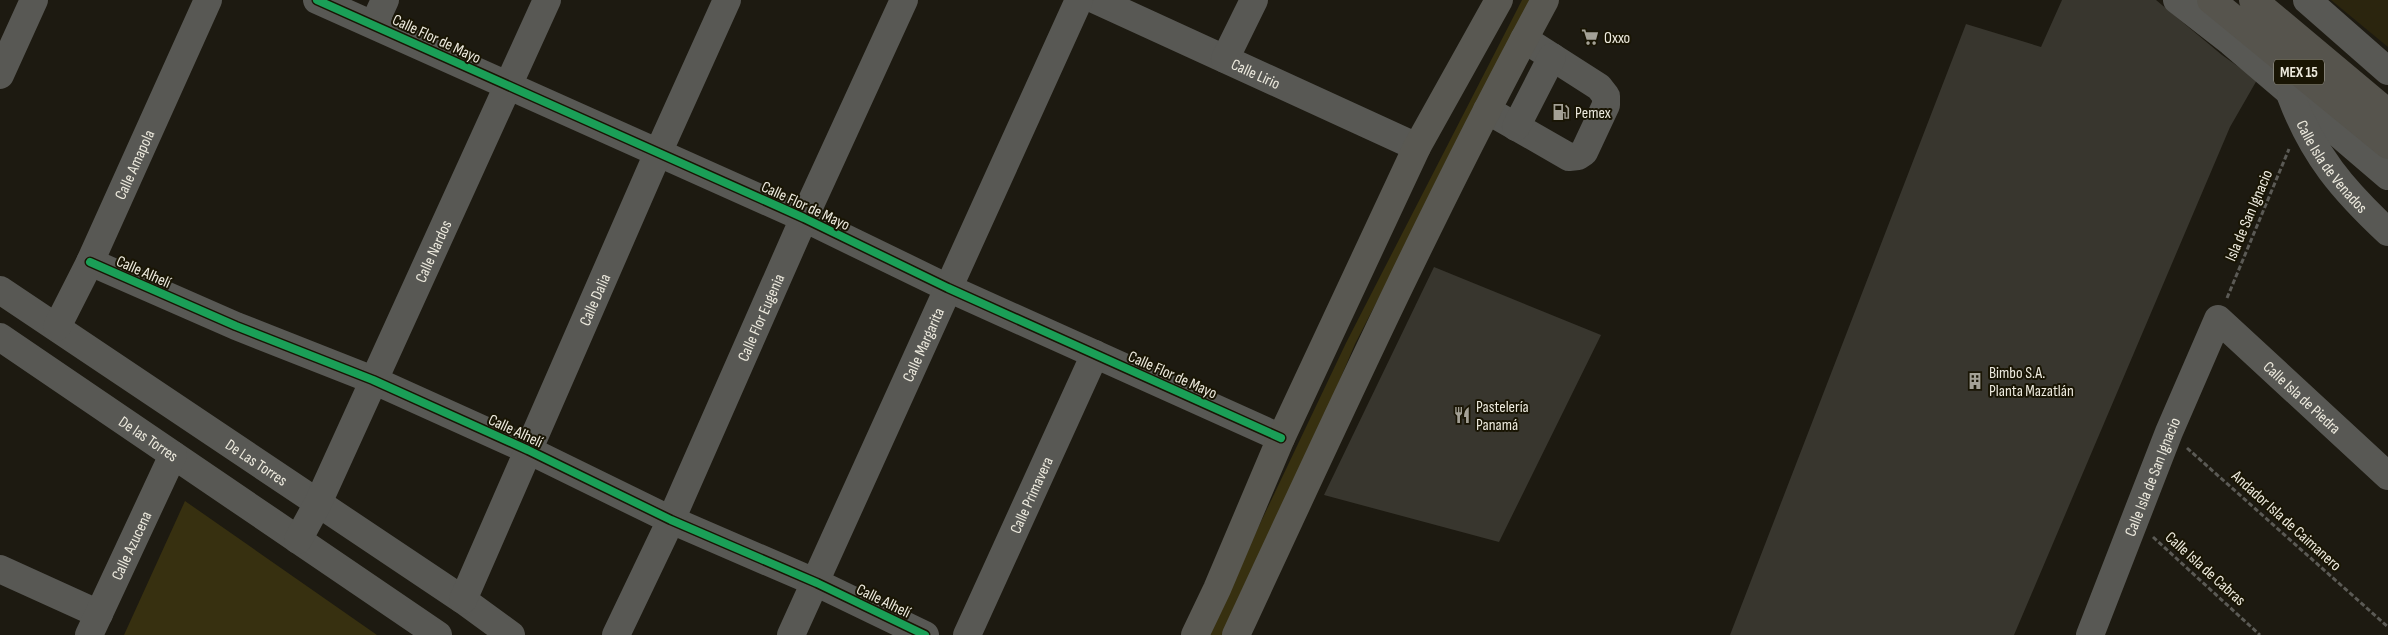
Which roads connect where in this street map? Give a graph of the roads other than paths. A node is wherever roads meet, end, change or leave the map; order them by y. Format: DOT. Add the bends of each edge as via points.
graph roads {
  1 [pos="34,0"];
  2 [pos="208,0"];
  3 [pos="317,0"];
  4 [pos="547,0"];
  5 [pos="727,0"];
  6 [pos="904,0"];
  7 [pos="1079,0"];
  8 [pos="1096,0"];
  9 [pos="1254,0"];
  10 [pos="1499,0"];
  11 [pos="1545,0"];
  12 [pos="2178,0"];
  13 [pos="2211,0"];
  14 [pos="2253,0"];
  15 [pos="2306,0"];
  16 [pos="379,12"];
  17 [pos="1524,39"];
  18 [pos="1552,57"];
  19 [pos="1225,59"];
  20 [pos="2388,71"];
  21 [pos="0,75"];
  22 [pos="508,86"];
  23 [pos="2290,92"];
  24 [pos="1487,110"];
  25 [pos="2388,113"];
  26 [pos="1516,127"];
  27 [pos="2388,145"];
  28 [pos="1417,146"];
  29 [pos="658,152"];
  30 [pos="2388,176"];
  31 [pos="804,218"];
  32 [pos="2388,232"];
  33 [pos="90,262"];
  34 [pos="948,288"];
  35 [pos="0,290"];
  36 [pos="2218,319"];
  37 [pos="57,327"];
  38 [pos="0,336"];
  39 [pos="1095,354"];
  40 [pos="373,380"];
  41 [pos="1281,438"];
  42 [pos="528,450"];
  43 [pos="173,455"];
  44 [pos="2383,459"];
  45 [pos="318,503"];
  46 [pos="671,520"];
  47 [pos="298,540"];
  48 [pos="0,569"];
  49 [pos="817,583"];
  50 [pos="463,600"];
  51 [pos="94,624"];
  52 [pos="438,635"];
  53 [pos="511,635"];
  54 [pos="616,635"];
  55 [pos="791,635"];
  56 [pos="925,635"];
  57 [pos="967,635"];
  58 [pos="1195,635"];
  59 [pos="1236,635"];
  60 [pos="2090,635"];
  1 -- 21 [label="street"];
  2 -- 33 [label="street, Calle Amapola"];
  3 -- 16 [label="street, Calle Flor de Mayo"];
  4 -- 22 [label="street, Calle Nardos"];
  5 -- 29 [label="street, Calle Dalia"];
  6 -- 31 [label="street, Calle Flor Eugenia"];
  7 -- 34 [label="street, Calle Margarita"];
  8 -- 19 [label="street, Calle Lirio"];
  9 -- 19 [label="street"];
  10 -- 28 [label="main road"];
  11 -- 17 [label="main road"];
  12 -- 23 [label="street, MEX 15"];
  13 -- 27 [label="highway, MEX 15"];
  14 -- 25 [label="highway, MEX 15"];
  15 -- 20 [label="street"];
  16 -- 22 [label="street, Calle Flor de Mayo"];
  17 -- 18 [label="street"];
  17 -- 24 [label="main road"];
  18 -- 26 [label="street"];
  18 -- 26 [label="street" via="1599,87 1606,96 1606,105 1584,152 1569,157"];
  19 -- 28 [label="street, Calle Lirio"];
  22 -- 29 [label="street, Calle Flor de Mayo"];
  22 -- 40 [label="street, Calle Nardos"];
  23 -- 30 [label="street, MEX 15"];
  23 -- 32 [label="street, Calle Isla de Venados" via="2309,139 2340,185"];
  24 -- 26 [label="street"];
  24 -- 59 [label="main road" via="1422,236"];
  28 -- 41 [label="main road"];
  29 -- 31 [label="street, Calle Flor de Mayo"];
  29 -- 42 [label="street, Calle Dalia"];
  31 -- 34 [label="street, Calle Flor de Mayo"];
  31 -- 46 [label="street, Calle Flor Eugenia"];
  33 -- 37 [label="street, Calle Amapola"];
  33 -- 40 [label="street, Calle Alhelí" via="236,326"];
  34 -- 39 [label="street, Calle Flor de Mayo"];
  34 -- 49 [label="street, Calle Margarita"];
  35 -- 37 [label="street, De Las Torres"];
  36 -- 44 [label="street, Calle Isla de Piedra"];
  36 -- 60 [label="street, Calle Isla de San Ignacio" via="2169,432"];
  37 -- 45 [label="street, De Las Torres"];
  38 -- 43 [label="street, De las Torres"];
  39 -- 41 [label="street, Calle Flor de Mayo"];
  39 -- 57 [label="street, Calle Primavera"];
  40 -- 42 [label="street, Calle Alhelí"];
  40 -- 45 [label="street, Calle Nardos"];
  41 -- 58 [label="main road"];
  42 -- 46 [label="street, Calle Alhelí"];
  42 -- 50 [label="street, Calle Dalia"];
  43 -- 47 [label="street, De las Torres"];
  43 -- 51 [label="street, Calle Azucena"];
  45 -- 47 [label="street"];
  45 -- 50 [label="street, De Las Torres"];
  46 -- 49 [label="street, Calle Alhelí"];
  46 -- 54 [label="street, Calle Flor Eugenia"];
  47 -- 52 [label="street, De las Torres"];
  48 -- 51 [label="street"];
  49 -- 55 [label="street, Calle Margarita"];
  49 -- 56 [label="street, Calle Alhelí"];
  50 -- 53 [label="street, De Las Torres"];
}
